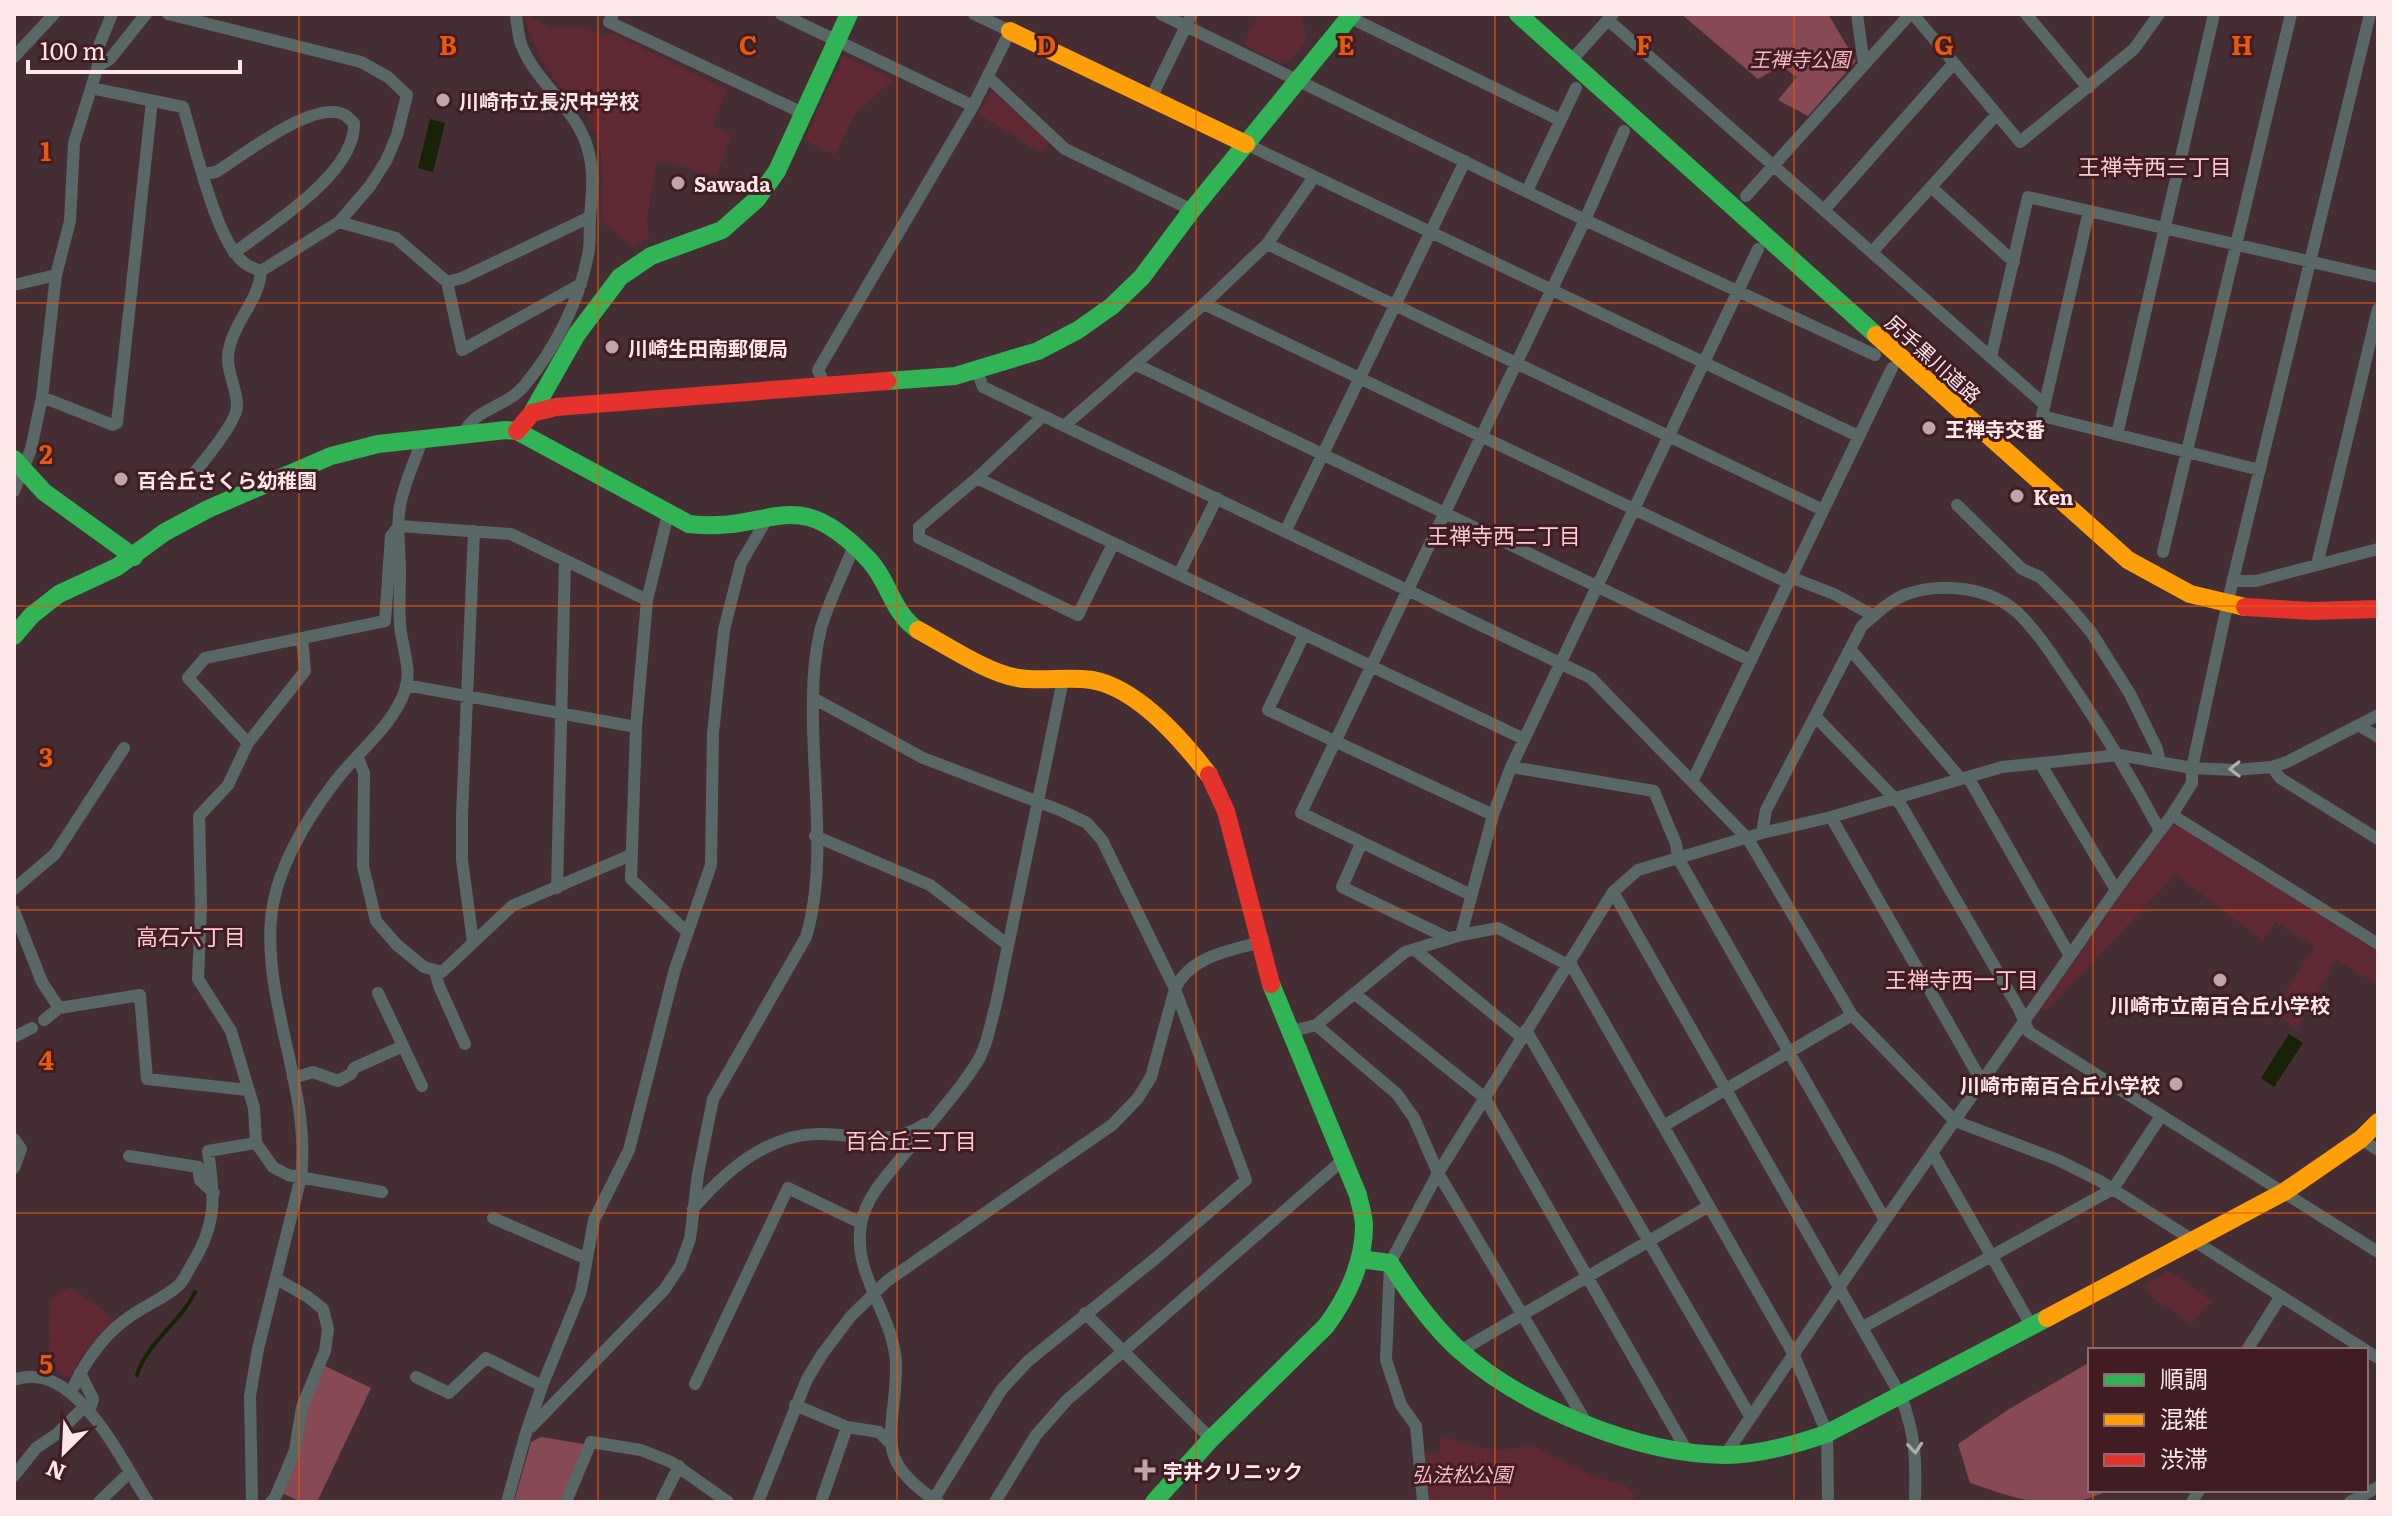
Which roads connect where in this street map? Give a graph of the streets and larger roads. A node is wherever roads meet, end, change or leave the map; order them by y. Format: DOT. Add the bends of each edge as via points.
graph roads {
  1 [pos="54,14"];
  2 [pos="112,14"];
  3 [pos="146,14"];
  4 [pos="168,14"];
  5 [pos="516,14"];
  6 [pos="613,14"];
  7 [pos="781,14"];
  8 [pos="849,14"];
  9 [pos="974,14"];
  10 [pos="1161,14"];
  11 [pos="1518,14"];
  12 [pos="1857,14"];
  13 [pos="1912,14"];
  14 [pos="2026,14"];
  15 [pos="2142,14"];
  16 [pos="2159,14"];
  17 [pos="2214,14"];
  18 [pos="2291,14"];
  19 [pos="2370,14"];
  20 [pos="1351,16"];
  21 [pos="1610,17"];
  22 [pos="1189,20"];
  23 [pos="2151,25"];
  24 [pos="1010,31"];
  25 [pos="837,41"];
  26 [pos="14,57"];
  27 [pos="1570,62"];
  28 [pos="1954,63"];
  29 [pos="1864,65"];
  30 [pos="98,66"];
  31 [pos="988,77"];
  32 [pos="1299,80"];
  33 [pos="91,88"];
  34 [pos="1576,88"];
  35 [pos="2088,88"];
  36 [pos="1151,98"];
  37 [pos="152,101"];
  38 [pos="973,106"];
  39 [pos="803,113"];
  40 [pos="1997,114"];
  41 [pos="1560,120"];
  42 [pos="1624,131"];
  43 [pos="1246,144"];
  44 [pos="1465,161"];
  45 [pos="1774,166"];
  46 [pos="204,174"];
  47 [pos="1314,177"];
  48 [pos="1931,187"];
  49 [pos="1527,191"];
  50 [pos="1746,196"];
  51 [pos="1192,210"];
  52 [pos="1824,210"];
  53 [pos="2089,211"];
  54 [pos="590,217"];
  55 [pos="1585,220"];
  56 [pos="339,222"];
  57 [pos="2164,228"];
  58 [pos="1430,233"];
  59 [pos="1267,244"];
  60 [pos="2237,245"];
  61 [pos="1758,249"];
  62 [pos="1872,252"];
  63 [pos="234,253"];
  64 [pos="2014,262"];
  65 [pos="2311,262"];
  66 [pos="261,271"];
  67 [pos="56,275"];
  68 [pos="2378,277"];
  69 [pos="447,282"];
  70 [pos="581,284"];
  71 [pos="14,285"];
  72 [pos="1550,290"];
  73 [pos="1737,291"];
  74 [pos="1204,304"];
  75 [pos="1395,305"];
  76 [pos="2378,309"];
  77 [pos="1875,355"];
  78 [pos="1991,357"];
  79 [pos="1702,362"];
  80 [pos="1515,363"];
  81 [pos="1135,364"];
  82 [pos="1892,368"];
  83 [pos="977,371"];
  84 [pos="1359,378"];
  85 [pos="826,387"];
  86 [pos="42,397"];
  87 [pos="2045,405"];
  88 [pos="532,413"];
  89 [pos="1043,416"];
  90 [pos="1064,426"];
  91 [pos="517,431"];
  92 [pos="464,433"];
  93 [pos="2117,435"];
  94 [pos="1480,436"];
  95 [pos="1669,436"];
  96 [pos="1858,436"];
  97 [pos="423,437"];
  98 [pos="2188,453"];
  99 [pos="1323,454"];
  100 [pos="19,464"];
  101 [pos="2260,470"];
  102 [pos="977,478"];
  103 [pos="189,479"];
  104 [pos="14,491"];
  105 [pos="1217,498"];
  106 [pos="1957,505"];
  107 [pos="1635,510"];
  108 [pos="1823,510"];
  109 [pos="1444,513"];
  110 [pos="668,514"];
  111 [pos="768,517"];
  112 [pos="399,526"];
  113 [pos="1286,530"];
  114 [pos="474,531"];
  115 [pos="1113,544"];
  116 [pos="853,548"];
  117 [pos="2378,549"];
  118 [pos="2163,552"];
  119 [pos="134,557"];
  120 [pos="565,560"];
  121 [pos="2317,565"];
  122 [pos="1179,574"];
  123 [pos="1789,580"];
  124 [pos="2233,581"];
  125 [pos="1598,587"];
  126 [pos="1407,589"];
  127 [pos="647,600"];
  128 [pos="2229,603"];
  129 [pos="2378,609"];
  130 [pos="1874,616"];
  131 [pos="1304,635"];
  132 [pos="14,636"];
  133 [pos="302,638"];
  134 [pos="1850,649"];
  135 [pos="1750,660"];
  136 [pos="1561,663"];
  137 [pos="1371,666"];
  138 [pos="1063,680"];
  139 [pos="406,685"];
  140 [pos="468,696"];
  141 [pos="813,698"];
  142 [pos="561,713"];
  143 [pos="2378,715"];
  144 [pos="1815,716"];
  145 [pos="2360,726"];
  146 [pos="636,727"];
  147 [pos="2378,737"];
  148 [pos="1524,739"];
  149 [pos="1334,742"];
  150 [pos="248,743"];
  151 [pos="124,748"];
  152 [pos="2119,755"];
  153 [pos="358,758"];
  154 [pos="2160,762"];
  155 [pos="2040,763"];
  156 [pos="1511,767"];
  157 [pos="2272,767"];
  158 [pos="2192,768"];
  159 [pos="1965,778"];
  160 [pos="1693,780"];
  161 [pos="1893,798"];
  162 [pos="1039,802"];
  163 [pos="1493,815"];
  164 [pos="2172,815"];
  165 [pos="1831,817"];
  166 [pos="2159,829"];
  167 [pos="1762,833"];
  168 [pos="815,836"];
  169 [pos="1748,839"];
  170 [pos="2378,839"];
  171 [pos="1361,844"];
  172 [pos="631,855"];
  173 [pos="1678,858"];
  174 [pos="557,888"];
  175 [pos="14,889"];
  176 [pos="2116,890"];
  177 [pos="1613,892"];
  178 [pos="1471,895"];
  179 [pos="14,911"];
  180 [pos="687,932"];
  181 [pos="1461,935"];
  182 [pos="1448,938"];
  183 [pos="473,942"];
  184 [pos="1261,942"];
  185 [pos="2378,944"];
  186 [pos="1008,945"];
  187 [pos="1415,950"];
  188 [pos="2070,956"];
  189 [pos="1567,962"];
  190 [pos="435,971"];
  191 [pos="1175,989"];
  192 [pos="378,993"];
  193 [pos="1355,994"];
  194 [pos="59,1008"];
  195 [pos="1852,1015"];
  196 [pos="44,1020"];
  197 [pos="2024,1021"];
  198 [pos="1316,1025"];
  199 [pos="32,1028"];
  200 [pos="1289,1032"];
  201 [pos="1524,1034"];
  202 [pos="14,1037"];
  203 [pos="465,1044"];
  204 [pos="403,1046"];
  205 [pos="1789,1052"];
  206 [pos="293,1078"];
  207 [pos="1982,1082"];
  208 [pos="422,1086"];
  209 [pos="1727,1088"];
  210 [pos="248,1090"];
  211 [pos="1485,1098"];
  212 [pos="2161,1116"];
  213 [pos="932,1120"];
  214 [pos="1955,1121"];
  215 [pos="2378,1122"];
  216 [pos="1665,1125"];
  217 [pos="14,1139"];
  218 [pos="2361,1139"];
  219 [pos="256,1143"];
  220 [pos="2378,1150"];
  221 [pos="1933,1154"];
  222 [pos="129,1156"];
  223 [pos="1344,1159"];
  224 [pos="14,1168"];
  225 [pos="1438,1173"];
  226 [pos="301,1177"];
  227 [pos="2113,1189"];
  228 [pos="382,1192"];
  229 [pos="2284,1192"];
  230 [pos="214,1193"];
  231 [pos="1709,1206"];
  232 [pos="693,1209"];
  233 [pos="493,1218"];
  234 [pos="1885,1220"];
  235 [pos="861,1223"];
  236 [pos="2192,1240"];
  237 [pos="1648,1242"];
  238 [pos="2378,1252"];
  239 [pos="1991,1254"];
  240 [pos="585,1258"];
  241 [pos="1360,1259"];
  242 [pos="1390,1263"];
  243 [pos="1586,1277"];
  244 [pos="277,1279"];
  245 [pos="1839,1286"];
  246 [pos="873,1292"];
  247 [pos="2281,1296"];
  248 [pos="1085,1313"];
  249 [pos="1521,1315"];
  250 [pos="2031,1325"];
  251 [pos="1863,1327"];
  252 [pos="2248,1348"];
  253 [pos="2362,1348"];
  254 [pos="1123,1350"];
  255 [pos="1460,1351"];
  256 [pos="1793,1353"];
  257 [pos="80,1373"];
  258 [pos="416,1377"];
  259 [pos="14,1380"];
  260 [pos="695,1384"];
  261 [pos="542,1386"];
  262 [pos="71,1392"];
  263 [pos="1901,1396"];
  264 [pos="795,1405"];
  265 [pos="87,1408"];
  266 [pos="1750,1416"];
  267 [pos="1587,1422"];
  268 [pos="847,1427"];
  269 [pos="526,1433"];
  270 [pos="1827,1433"];
  271 [pos="1211,1439"];
  272 [pos="889,1442"];
  273 [pos="1687,1451"];
  274 [pos="1725,1455"];
  275 [pos="679,1466"];
  276 [pos="129,1473"];
  277 [pos="14,1476"];
  278 [pos="934,1501"];
  279 [pos="99,1502"];
  280 [pos="148,1502"];
  281 [pos="252,1502"];
  282 [pos="271,1502"];
  283 [pos="507,1502"];
  284 [pos="566,1502"];
  285 [pos="661,1502"];
  286 [pos="728,1502"];
  287 [pos="758,1502"];
  288 [pos="821,1502"];
  289 [pos="995,1502"];
  290 [pos="1154,1502"];
  291 [pos="1423,1502"];
  292 [pos="1828,1502"];
  293 [pos="1915,1502"];
  1 -- 26 [label="street"];
  2 -- 30 [label="street" via="96,53"];
  3 -- 30 [label="street" via="110,59"];
  4 -- 56 [label="street" via="361,62 407,95 386,161"];
  5 -- 54 [label="street" via="522,46 586,143 594,173"];
  6 -- 39 [label="street" via="609,22"];
  7 -- 25 [label="street"];
  8 -- 25 [label="street"];
  9 -- 24 [label="street"];
  10 -- 22 [label="street"];
  11 -- 27 [label="street, 尻手黒川道路"];
  12 -- 29 [label="street"];
  13 -- 28 [label="street"];
  13 -- 29 [label="street"];
  14 -- 35 [label="street"];
  15 -- 23 [label="street"];
  16 -- 23 [label="street"];
  17 -- 57 [label="street"];
  18 -- 60 [label="street"];
  19 -- 65 [label="street"];
  20 -- 32 [label="street"];
  20 -- 41 [label="street"];
  21 -- 27 [label="street"];
  21 -- 45 [label="street"];
  22 -- 32 [label="street"];
  22 -- 36 [label="street"];
  23 -- 35 [label="street" via="2134,49"];
  24 -- 31 [label="street"];
  24 -- 36 [label="street"];
  25 -- 38 [label="street"];
  25 -- 39 [label="street"];
  27 -- 128 [label="street, 尻手黒川道路" via="2128,560 2161,581"];
  28 -- 40 [label="street"];
  28 -- 52 [label="street"];
  29 -- 45 [label="street"];
  30 -- 33 [label="street"];
  31 -- 38 [label="street"];
  31 -- 51 [label="street" via="1065,149"];
  32 -- 43 [label="street"];
  32 -- 44 [label="street"];
  33 -- 37 [label="street"];
  33 -- 67 [label="street" via="74,143 70,221"];
  34 -- 41 [label="street"];
  35 -- 40 [label="street" via="2020,142"];
  36 -- 43 [label="street"];
  37 -- 46 [label="street" via="183,107"];
  37 -- 86 [label="street" via="117,423"];
  38 -- 85 [label="street" via="818,370"];
  39 -- 88 [label="street" via="770,182 742,216 713,235 661,250 612,283"];
  40 -- 48 [label="street"];
  41 -- 49 [label="street"];
  42 -- 55 [label="street"];
  43 -- 47 [label="street"];
  43 -- 51 [label="street"];
  44 -- 49 [label="street"];
  44 -- 58 [label="street"];
  45 -- 50 [label="street"];
  45 -- 52 [label="street"];
  46 -- 63 [label="street"];
  46 -- 63 [label="street" via="314,114 344,114 354,123 339,166 322,185"];
  47 -- 58 [label="street"];
  47 -- 59 [label="street"];
  48 -- 62 [label="street"];
  48 -- 64 [label="street"];
  49 -- 55 [label="street"];
  51 -- 83 [label="street" via="1142,277 1112,306 1038,351"];
  52 -- 62 [label="street"];
  53 -- 57 [label="street"];
  53 -- 64 [label="street" via="2028,197"];
  53 -- 87 [label="street"];
  54 -- 69 [label="street"];
  54 -- 70 [label="street"];
  55 -- 72 [label="street"];
  55 -- 73 [label="street"];
  56 -- 66 [label="street"];
  56 -- 69 [label="street" via="396,238"];
  57 -- 60 [label="street"];
  57 -- 93 [label="street"];
  58 -- 72 [label="street"];
  58 -- 75 [label="street"];
  59 -- 74 [label="street"];
  59 -- 75 [label="street"];
  60 -- 65 [label="street"];
  60 -- 98 [label="street"];
  61 -- 73 [label="street"];
  62 -- 78 [label="street"];
  63 -- 66 [label="street"];
  64 -- 78 [label="street"];
  65 -- 68 [label="street"];
  65 -- 101 [label="street"];
  66 -- 103 [label="street" via="260,285 227,356 236,414"];
  67 -- 71 [label="street"];
  67 -- 86 [label="street"];
  69 -- 70 [label="street" via="462,350"];
  70 -- 92 [label="street" via="560,333 523,387 470,419"];
  72 -- 79 [label="street"];
  72 -- 80 [label="street"];
  73 -- 77 [label="street"];
  73 -- 79 [label="street"];
  74 -- 81 [label="street"];
  74 -- 84 [label="street"];
  75 -- 80 [label="street"];
  75 -- 84 [label="street"];
  76 -- 121 [label="street"];
  78 -- 87 [label="street"];
  79 -- 95 [label="street"];
  79 -- 96 [label="street"];
  80 -- 94 [label="street"];
  80 -- 95 [label="street"];
  81 -- 90 [label="street"];
  81 -- 99 [label="street"];
  82 -- 96 [label="street"];
  83 -- 85 [label="street"];
  83 -- 89 [label="street" via="983,387"];
  84 -- 94 [label="street"];
  84 -- 99 [label="street"];
  85 -- 88 [label="street"];
  86 -- 100 [label="street" via="31,449"];
  87 -- 93 [label="street" via="2042,416"];
  88 -- 91 [label="street"];
  89 -- 90 [label="street"];
  89 -- 102 [label="street"];
  90 -- 105 [label="street"];
  91 -- 92 [label="street"];
  91 -- 110 [label="street"];
  92 -- 97 [label="street"];
  93 -- 98 [label="street"];
  94 -- 107 [label="street"];
  94 -- 109 [label="street"];
  95 -- 107 [label="street"];
  95 -- 108 [label="street"];
  96 -- 108 [label="street"];
  97 -- 112 [label="street" via="400,506"];
  97 -- 119 [label="street" via="331,456 208,509 165,532"];
  98 -- 101 [label="street"];
  98 -- 118 [label="street"];
  99 -- 109 [label="street"];
  99 -- 113 [label="street"];
  100 -- 104 [label="street"];
  100 -- 119 [label="street" via="44,492"];
  101 -- 124 [label="street"];
  102 -- 115 [label="street"];
  102 -- 115 [label="street" via="919,527 919,538 1078,615"];
  105 -- 113 [label="street"];
  105 -- 122 [label="street"];
  106 -- 154 [label="street" via="2022,569 2040,577 2091,632 2130,694"];
  107 -- 123 [label="street"];
  107 -- 125 [label="street"];
  108 -- 123 [label="street"];
  109 -- 125 [label="street"];
  109 -- 126 [label="street"];
  110 -- 111 [label="street" via="689,524 715,527"];
  110 -- 127 [label="street"];
  111 -- 116 [label="street" via="807,515 826,523"];
  111 -- 180 [label="street" via="741,563 724,630 713,733 711,865"];
  112 -- 114 [label="street"];
  112 -- 133 [label="street" via="391,536 385,621"];
  112 -- 139 [label="street"];
  113 -- 126 [label="street"];
  114 -- 120 [label="street" via="511,534"];
  114 -- 140 [label="street"];
  115 -- 122 [label="street"];
  116 -- 138 [label="street" via="871,562 914,628 996,671 1017,678"];
  116 -- 141 [label="street" via="821,627"];
  117 -- 121 [label="street"];
  119 -- 132 [label="street" via="59,594"];
  120 -- 127 [label="street"];
  120 -- 142 [label="street"];
  121 -- 124 [label="street" via="2247,583"];
  122 -- 131 [label="street"];
  123 -- 130 [label="street" via="1834,594"];
  123 -- 135 [label="street"];
  124 -- 128 [label="street"];
  125 -- 135 [label="street"];
  125 -- 136 [label="street"];
  126 -- 136 [label="street"];
  126 -- 137 [label="street"];
  127 -- 146 [label="street"];
  128 -- 129 [label="street, 尻手黒川道路" via="2321,612"];
  128 -- 158 [label="street"];
  130 -- 134 [label="street"];
  130 -- 152 [label="street" via="1905,594 1937,588 1972,590 1999,600 2018,613 2058,664"];
  131 -- 137 [label="street"];
  131 -- 149 [label="street" via="1268,710"];
  133 -- 150 [label="street" via="305,671"];
  133 -- 150 [label="street" via="205,658 188,678"];
  134 -- 144 [label="street"];
  134 -- 159 [label="street"];
  135 -- 160 [label="street"];
  136 -- 148 [label="street"];
  136 -- 160 [label="street" via="1598,684"];
  137 -- 148 [label="street"];
  137 -- 149 [label="street"];
  138 -- 162 [label="street"];
  138 -- 184 [label="street" via="1091,680 1134,699 1187,746 1213,780"];
  139 -- 140 [label="street"];
  139 -- 153 [label="street" via="388,720"];
  140 -- 142 [label="street"];
  140 -- 183 [label="street" via="462,860"];
  141 -- 162 [label="street" via="923,758"];
  141 -- 168 [label="street"];
  142 -- 146 [label="street"];
  142 -- 174 [label="street"];
  143 -- 145 [label="street"];
  144 -- 161 [label="street"];
  144 -- 167 [label="street" via="1766,810"];
  145 -- 147 [label="street"];
  145 -- 157 [label="street"];
  146 -- 172 [label="street"];
  148 -- 156 [label="street"];
  149 -- 163 [label="street"];
  149 -- 171 [label="street" via="1301,813"];
  150 -- 210 [label="street" via="228,785 199,816 198,979 231,1031"];
  151 -- 175 [label="street" via="55,854"];
  152 -- 154 [label="street"];
  152 -- 155 [label="street"];
  152 -- 166 [label="street"];
  153 -- 190 [label="street" via="364,773 363,866 376,921 397,945"];
  153 -- 206 [label="street" via="317,810 275,893 269,952"];
  154 -- 158 [label="street"];
  155 -- 159 [label="street"];
  155 -- 176 [label="street"];
  156 -- 163 [label="street"];
  156 -- 173 [label="street" via="1654,791"];
  157 -- 158 [label="street, one-way"];
  157 -- 170 [label="street" via="2280,778"];
  158 -- 164 [label="street" via="2192,783"];
  159 -- 161 [label="street"];
  159 -- 188 [label="street"];
  160 -- 169 [label="street"];
  161 -- 165 [label="street"];
  161 -- 197 [label="street"];
  162 -- 186 [label="street"];
  162 -- 191 [label="street" via="1087,823 1102,840"];
  163 -- 178 [label="street"];
  164 -- 166 [label="street"];
  164 -- 185 [label="street"];
  165 -- 167 [label="street"];
  165 -- 207 [label="street"];
  166 -- 176 [label="street"];
  167 -- 169 [label="street"];
  168 -- 186 [label="street" via="930,885"];
  168 -- 232 [label="street" via="813,913 806,937 713,1099"];
  169 -- 173 [label="street"];
  169 -- 195 [label="street"];
  171 -- 178 [label="street"];
  171 -- 182 [label="street" via="1342,887"];
  172 -- 174 [label="street"];
  172 -- 180 [label="street" via="631,879"];
  173 -- 177 [label="street" via="1638,870"];
  173 -- 205 [label="street"];
  174 -- 183 [label="street" via="512,906"];
  176 -- 188 [label="street"];
  177 -- 189 [label="street"];
  177 -- 209 [label="street"];
  178 -- 181 [label="street"];
  179 -- 194 [label="street" via="42,982"];
  180 -- 240 [label="street" via="629,1150 594,1220"];
  181 -- 182 [label="street"];
  181 -- 189 [label="street" via="1498,928"];
  182 -- 187 [label="street"];
  183 -- 190 [label="street" via="442,972"];
  184 -- 191 [label="street" via="1198,961"];
  184 -- 200 [label="street"];
  186 -- 213 [label="street" via="977,1064"];
  187 -- 193 [label="street" via="1392,960"];
  187 -- 201 [label="street"];
  188 -- 197 [label="street"];
  189 -- 201 [label="street"];
  189 -- 216 [label="street"];
  190 -- 203 [label="street"];
  191 -- 246 [label="street" via="1151,1077 1112,1125"];
  191 -- 248 [label="street" via="1246,1180"];
  192 -- 204 [label="street"];
  193 -- 198 [label="street"];
  193 -- 211 [label="street"];
  194 -- 196 [label="street"];
  194 -- 210 [label="street" via="140,995 147,1079"];
  195 -- 205 [label="street"];
  195 -- 214 [label="street"];
  197 -- 207 [label="street"];
  197 -- 212 [label="street" via="2029,1032"];
  198 -- 200 [label="street"];
  198 -- 225 [label="street" via="1397,1094 1414,1118"];
  199 -- 202 [label="street"];
  200 -- 223 [label="street"];
  201 -- 211 [label="street"];
  201 -- 237 [label="street"];
  204 -- 206 [label="street" via="338,1081 313,1072"];
  204 -- 208 [label="street"];
  205 -- 209 [label="street"];
  205 -- 234 [label="street"];
  206 -- 226 [label="street" via="301,1120"];
  207 -- 214 [label="street"];
  209 -- 216 [label="street"];
  209 -- 245 [label="street"];
  210 -- 219 [label="street"];
  211 -- 225 [label="street"];
  211 -- 243 [label="street"];
  212 -- 227 [label="street"];
  212 -- 229 [label="street"];
  213 -- 232 [label="street" via="896,1138 820,1133 776,1142 733,1170"];
  213 -- 235 [label="street" via="873,1193"];
  214 -- 221 [label="street"];
  214 -- 227 [label="street" via="2058,1160"];
  215 -- 218 [label="street"];
  216 -- 231 [label="street"];
  217 -- 224 [label="street" via="21,1149"];
  218 -- 220 [label="street"];
  218 -- 229 [label="street"];
  219 -- 226 [label="street" via="273,1167"];
  219 -- 230 [label="street" via="208,1151"];
  221 -- 234 [label="street"];
  221 -- 239 [label="street"];
  222 -- 230 [label="street" via="198,1167 200,1180"];
  223 -- 241 [label="street" via="1364,1225"];
  223 -- 254 [label="street"];
  225 -- 242 [label="street"];
  225 -- 249 [label="street"];
  226 -- 228 [label="street"];
  226 -- 244 [label="street"];
  227 -- 236 [label="street"];
  227 -- 239 [label="street"];
  229 -- 236 [label="street"];
  229 -- 238 [label="street"];
  230 -- 257 [label="street" via="210,1229 180,1284 114,1327"];
  231 -- 237 [label="street"];
  231 -- 256 [label="street"];
  232 -- 269 [label="street" via="685,1253 664,1290"];
  233 -- 240 [label="street"];
  234 -- 245 [label="street"];
  235 -- 246 [label="street" via="860,1254"];
  235 -- 260 [label="street" via="788,1188"];
  236 -- 247 [label="street"];
  236 -- 250 [label="street"];
  237 -- 243 [label="street"];
  237 -- 266 [label="street"];
  239 -- 250 [label="street"];
  239 -- 251 [label="street"];
  240 -- 261 [label="street" via="581,1291"];
  241 -- 242 [label="street"];
  241 -- 271 [label="street" via="1342,1305 1326,1326"];
  242 -- 255 [label="street" via="1421,1311"];
  242 -- 291 [label="street" via="1386,1360 1401,1405 1416,1426"];
  243 -- 249 [label="street"];
  243 -- 273 [label="street"];
  244 -- 281 [label="street" via="250,1396"];
  244 -- 282 [label="street" via="323,1309 328,1329 325,1351 302,1407 295,1450"];
  245 -- 251 [label="street"];
  245 -- 256 [label="street"];
  246 -- 264 [label="street" via="823,1353"];
  246 -- 272 [label="street" via="894,1350"];
  247 -- 252 [label="street"];
  247 -- 253 [label="street"];
  248 -- 254 [label="street"];
  248 -- 278 [label="street" via="1002,1389"];
  249 -- 255 [label="street"];
  249 -- 267 [label="street"];
  250 -- 263 [label="street"];
  251 -- 263 [label="street"];
  254 -- 271 [label="street"];
  254 -- 289 [label="street" via="1036,1435"];
  255 -- 267 [label="street" via="1500,1382"];
  256 -- 266 [label="street"];
  256 -- 270 [label="street"];
  257 -- 262 [label="street"];
  257 -- 265 [label="street" via="93,1399"];
  258 -- 261 [label="street" via="449,1393 486,1358"];
  259 -- 262 [label="street" via="29,1374"];
  261 -- 269 [label="street"];
  262 -- 265 [label="street"];
  263 -- 270 [label="street"];
  263 -- 293 [label="street, one-way" via="1913,1427"];
  264 -- 268 [label="street"];
  264 -- 287 [label="street"];
  265 -- 276 [label="street"];
  265 -- 277 [label="street" via="36,1448"];
  266 -- 274 [label="street"];
  267 -- 273 [label="street"];
  268 -- 272 [label="street" via="879,1432"];
  268 -- 288 [label="street"];
  269 -- 283 [label="street"];
  270 -- 274 [label="street" via="1767,1451"];
  270 -- 292 [label="street"];
  271 -- 290 [label="street"];
  272 -- 278 [label="street" via="908,1480"];
  273 -- 274 [label="street"];
  275 -- 284 [label="street" via="641,1450 591,1442"];
  275 -- 285 [label="street"];
  275 -- 286 [label="street"];
  276 -- 279 [label="street"];
  276 -- 280 [label="street"];
}
